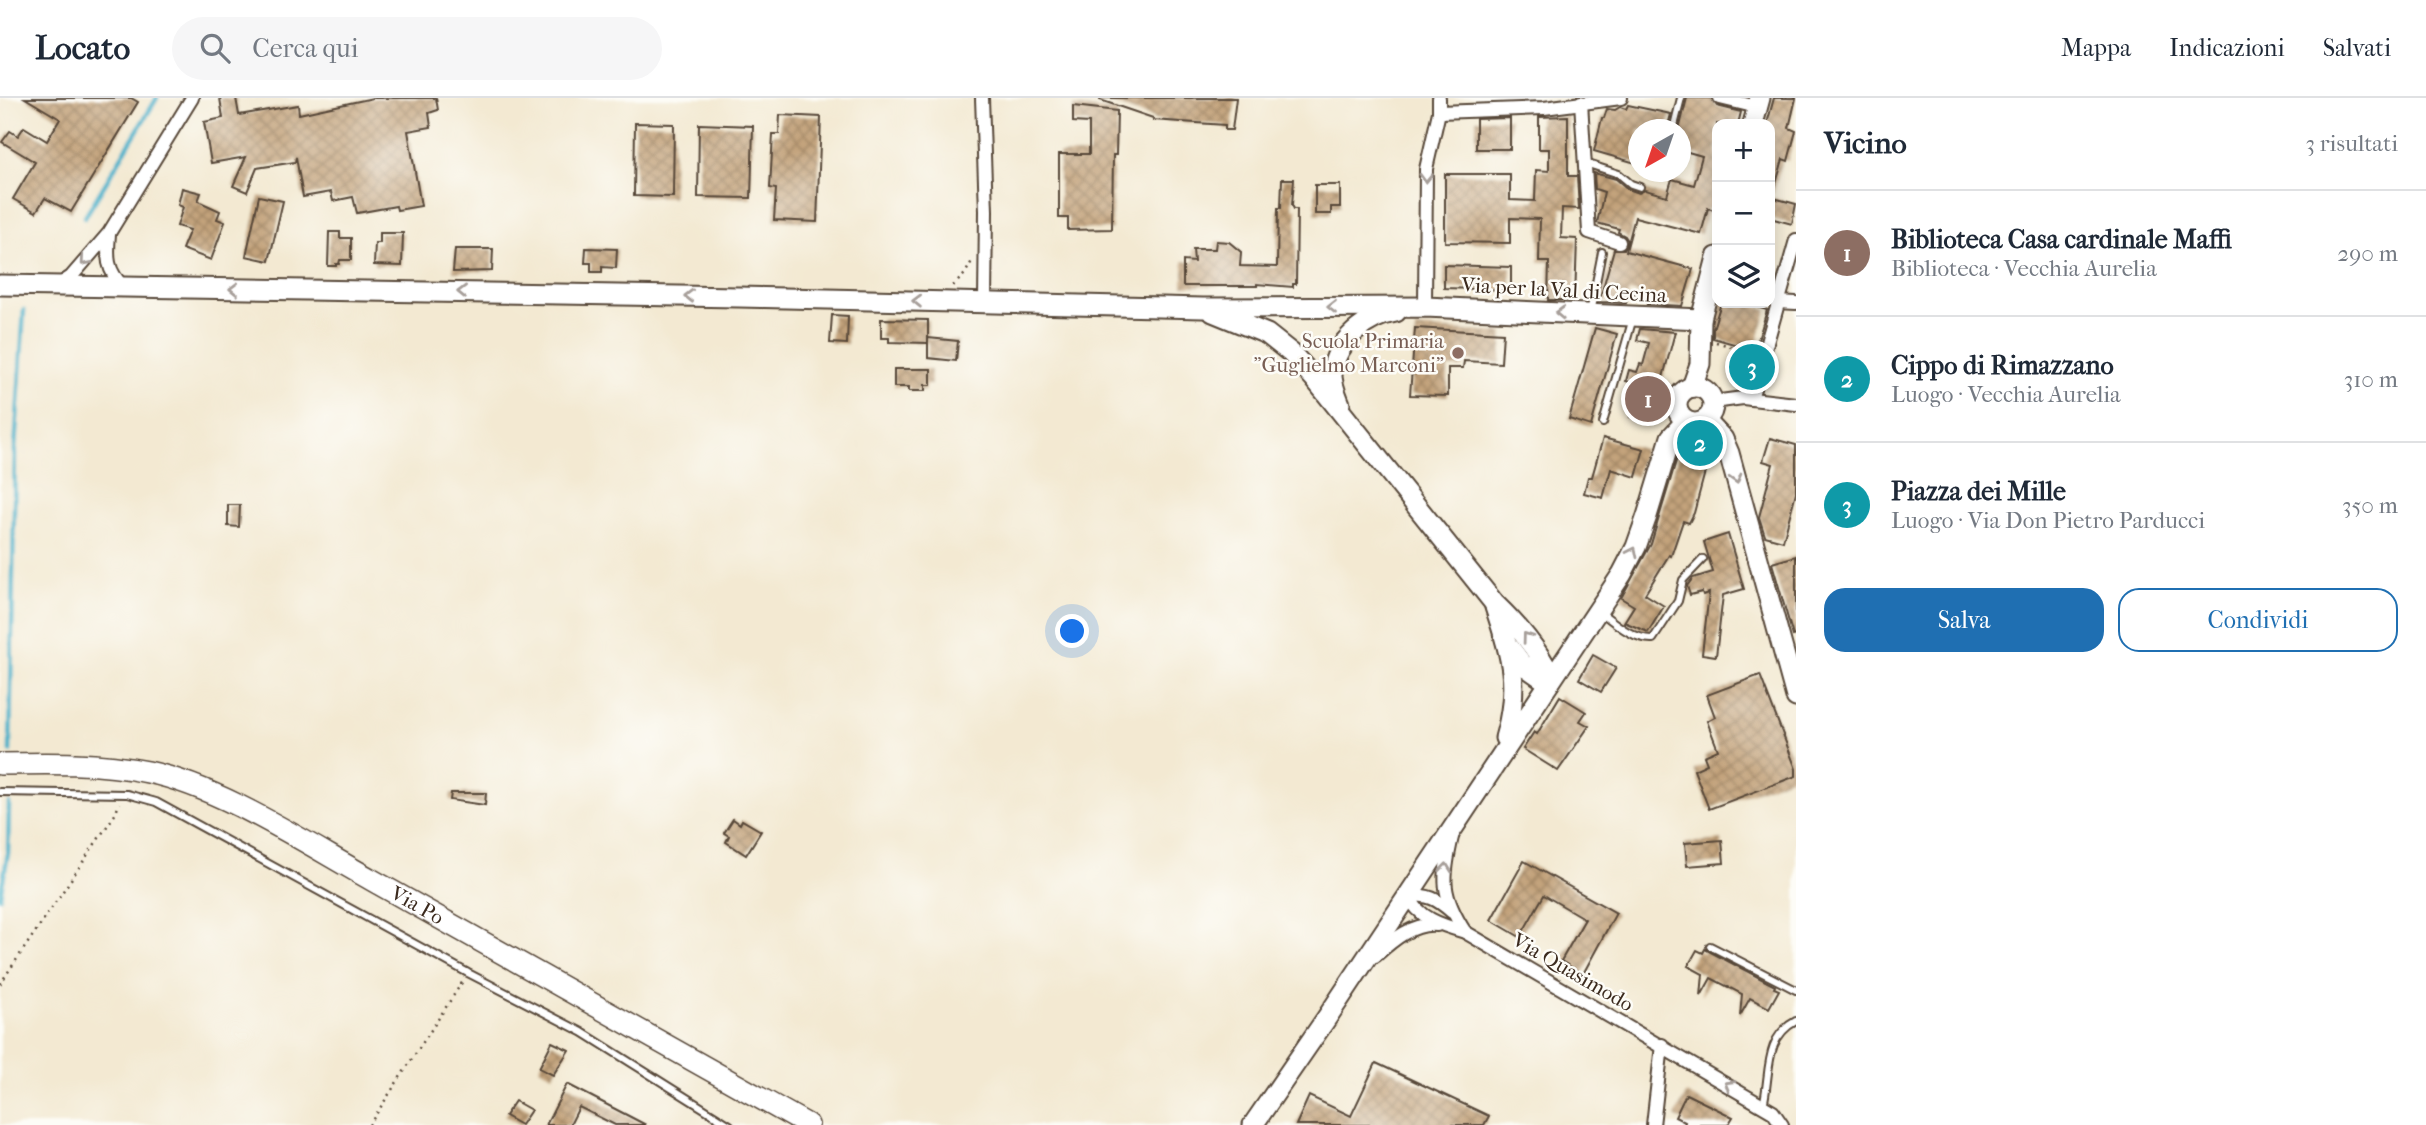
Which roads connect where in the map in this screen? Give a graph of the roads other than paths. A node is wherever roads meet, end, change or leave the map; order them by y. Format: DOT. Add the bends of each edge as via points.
graph roads {
  1 [pos="192,98"];
  2 [pos="982,98"];
  3 [pos="1621,98"];
  4 [pos="1681,98"];
  5 [pos="1720,98"];
  6 [pos="1581,102"];
  7 [pos="1439,105"];
  8 [pos="1757,110"];
  9 [pos="1676,119"];
  10 [pos="1585,163"];
  11 [pos="1640,187"];
  12 [pos="109,233"];
  13 [pos="1796,240"];
  14 [pos="1619,242"];
  15 [pos="1602,252"];
  16 [pos="1712,279"];
  17 [pos="0,285"];
  18 [pos="57,286"];
  19 [pos="125,287"];
  20 [pos="985,302"];
  21 [pos="1778,302"];
  22 [pos="1796,303"];
  23 [pos="1425,307"];
  24 [pos="1203,308"];
  25 [pos="1590,314"];
  26 [pos="1634,316"];
  27 [pos="1701,327"];
  28 [pos="1692,387"];
  29 [pos="1751,399"];
  30 [pos="1713,402"];
  31 [pos="1796,404"];
  32 [pos="1345,416"];
  33 [pos="1696,420"];
  34 [pos="1603,423"];
  35 [pos="1703,559"];
  36 [pos="1494,603"];
  37 [pos="1598,610"];
  38 [pos="1509,648"];
  39 [pos="1550,681"];
  40 [pos="1796,697"];
  41 [pos="1500,756"];
  42 [pos="0,764"];
  43 [pos="0,792"];
  44 [pos="1456,823"];
  45 [pos="1408,895"];
  46 [pos="1452,912"];
  47 [pos="1444,925"];
  48 [pos="1465,932"];
  49 [pos="1710,946"];
  50 [pos="1358,970"];
  51 [pos="1796,990"];
  52 [pos="1796,1021"];
  53 [pos="1662,1045"];
  54 [pos="1763,1106"];
  55 [pos="730,1125"];
  56 [pos="807,1125"];
  57 [pos="1253,1125"];
  58 [pos="1653,1125"];
  59 [pos="1782,1125"];
  1 -- 12 [label="street"];
  2 -- 20 [label="street"];
  3 -- 6 [label="street"];
  4 -- 9 [label="lane"];
  5 -- 8 [label="street"];
  6 -- 7 [label="street" via="1544,108"];
  6 -- 10 [label="street"];
  7 -- 23 [label="street, one-way" via="1426,169"];
  10 -- 11 [label="lane" via="1619,174"];
  10 -- 14 [label="street" via="1589,232"];
  12 -- 18 [label="street, one-way" via="71,277"];
  12 -- 19 [label="street" via="112,276"];
  13 -- 21 [label="street"];
  15 -- 25 [label="lane"];
  16 -- 27 [label="main road"];
  17 -- 18 [label="main road"];
  18 -- 19 [label="main road"];
  20 -- 19 [label="main road, one-way"];
  20 -- 24 [label="main road"];
  21 -- 22 [label="street"];
  21 -- 29 [label="street"];
  23 -- 24 [label="main road, one-way"];
  25 -- 23 [label="main road, Via per la Val di Cecina, one-way"];
  23 -- 32 [label="main road" via="1387,314 1366,323 1349,338 1332,373"];
  24 -- 32 [label="main road" via="1267,334 1299,361"];
  25 -- 26 [label="main road, Via per la Val di Cecina"];
  26 -- 27 [label="main road, Via per la Val di Cecina"];
  26 -- 34 [label="lane"];
  27 -- 28 [label="main road" via="1700,364"];
  28 -- 30 [label="main road" via="1706,390"];
  28 -- 33 [label="main road" via="1682,392 1679,413"];
  29 -- 30 [label="street"];
  29 -- 31 [label="street"];
  30 -- 33 [label="main road" via="1712,412"];
  32 -- 36 [label="main road"];
  37 -- 33 [label="main road, one-way" via="1636,547 1671,437"];
  33 -- 40 [label="main road, one-way" via="1723,439 1729,453"];
  35 -- 37 [label="lane" via="1683,580 1678,601 1653,639 1632,634"];
  36 -- 38 [label="main road"];
  39 -- 36 [label="main road, one-way" via="1542,659 1520,628"];
  37 -- 39 [label="main road"];
  38 -- 39 [label="main road" via="1522,664"];
  38 -- 41 [label="main road" via="1513,712"];
  39 -- 41 [label="main road"];
  41 -- 44 [label="main road"];
  42 -- 56 [label="main road, Via Po" via="93,765 149,772 201,790 388,889"];
  43 -- 55 [label="lane" via="121,793 156,802 582,1031"];
  44 -- 45 [label="main road"];
  46 -- 44 [label="street, Via Quasimodo, one-way" via="1445,882"];
  45 -- 46 [label="street, Via Quasimodo" via="1427,895"];
  45 -- 47 [label="street, Via Quasimodo" via="1414,909"];
  45 -- 50 [label="main road"];
  46 -- 48 [label="street, Via Quasimodo"];
  47 -- 48 [label="street, Via Quasimodo"];
  47 -- 50 [label="street, Via Quasimodo" via="1426,923 1413,928"];
  48 -- 53 [label="street, Via Quasimodo"];
  49 -- 51 [label="lane"];
  50 -- 57 [label="main road"];
  52 -- 54 [label="lane" via="1772,1048"];
  54 -- 53 [label="street, Via Quasimodo, one-way"];
  53 -- 58 [label="street"];
  54 -- 59 [label="street, Via Quasimodo" via="1778,1116"];
}
